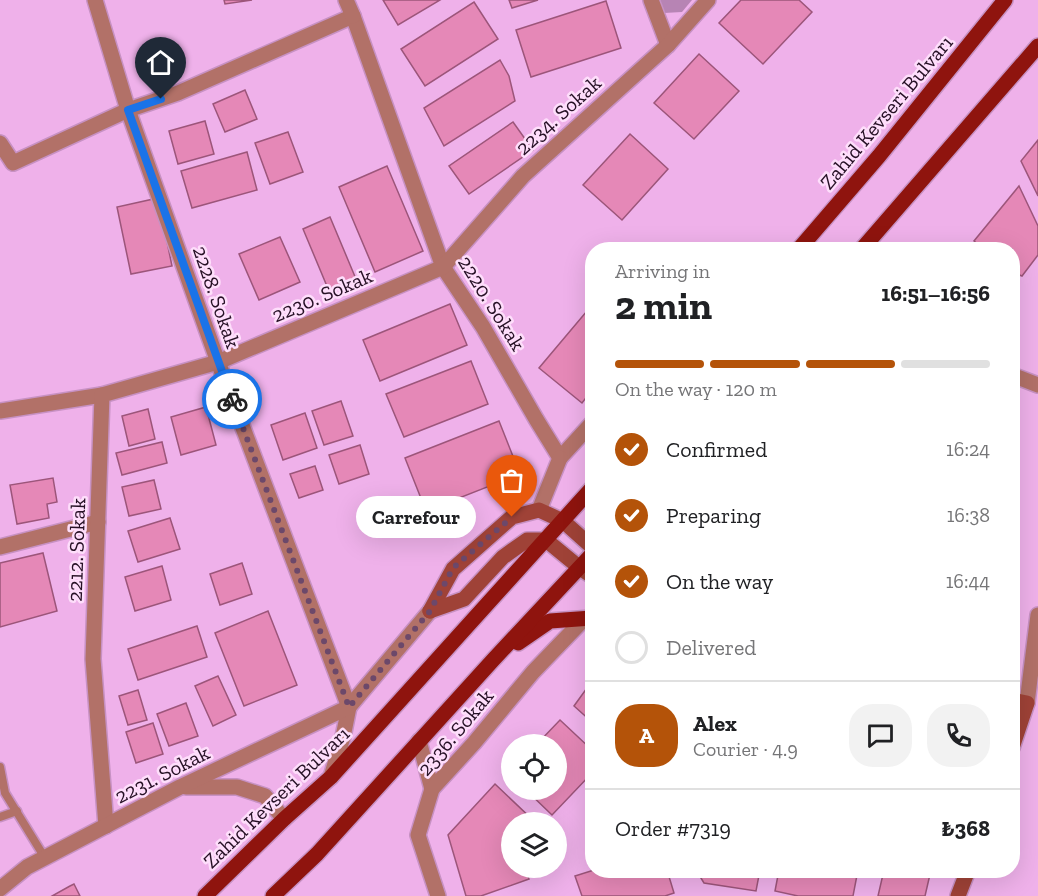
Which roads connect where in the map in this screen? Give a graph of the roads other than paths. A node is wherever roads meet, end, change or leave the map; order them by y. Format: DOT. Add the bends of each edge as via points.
graph roads {
  1 [pos="95,0"];
  2 [pos="346,0"];
  3 [pos="651,0"];
  4 [pos="708,0"];
  5 [pos="1005,0"];
  6 [pos="353,16"];
  7 [pos="668,45"];
  8 [pos="1038,46"];
  9 [pos="128,110"];
  10 [pos="0,143"];
  11 [pos="6,165"];
  12 [pos="805,242"];
  13 [pos="868,242"];
  14 [pos="443,267"];
  15 [pos="218,362"];
  16 [pos="1020,378"];
  17 [pos="1038,385"];
  18 [pos="102,395"];
  19 [pos="0,411"];
  20 [pos="585,431"];
  21 [pos="560,458"];
  22 [pos="585,496"];
  23 [pos="539,510"];
  24 [pos="563,521"];
  25 [pos="98,522"];
  26 [pos="546,540"];
  27 [pos="585,541"];
  28 [pos="0,547"];
  29 [pos="585,571"];
  30 [pos="585,573"];
  31 [pos="430,611"];
  32 [pos="1038,615"];
  33 [pos="585,619"];
  34 [pos="585,622"];
  35 [pos="493,660"];
  36 [pos="1026,702"];
  37 [pos="349,707"];
  38 [pos="1020,722"];
  39 [pos="419,741"];
  40 [pos="0,767"];
  41 [pos="331,777"];
  42 [pos="180,787"];
  43 [pos="432,789"];
  44 [pos="17,811"];
  45 [pos="0,818"];
  46 [pos="284,819"];
  47 [pos="106,826"];
  48 [pos="45,858"];
  49 [pos="965,878"];
  50 [pos="0,888"];
  51 [pos="205,896"];
  52 [pos="273,896"];
  53 [pos="438,896"];
  54 [pos="958,896"];
  1 -- 9 [label="street, 2228. Sokak"];
  2 -- 6 [label="street, 2220. Sokak"];
  3 -- 7 [label="street"];
  4 -- 7 [label="street, 2234. Sokak"];
  5 -- 12 [label="main road, Zahid Kevseri Bulvarı"];
  6 -- 9 [label="street" via="178,93"];
  6 -- 14 [label="street, 2220. Sokak"];
  7 -- 14 [label="street, 2234. Sokak" via="523,176"];
  8 -- 13 [label="main road"];
  9 -- 11 [label="street"];
  9 -- 15 [label="street, 2228. Sokak"];
  10 -- 11 [label="street"];
  14 -- 15 [label="street, 2230. Sokak"];
  14 -- 21 [label="street, 2220. Sokak"];
  15 -- 18 [label="street"];
  15 -- 37 [label="street, 2228. Sokak"];
  16 -- 17 [label="street"];
  18 -- 19 [label="street"];
  18 -- 25 [label="street, 2212. Sokak"];
  20 -- 21 [label="street"];
  21 -- 23 [label="street"];
  22 -- 24 [label="main road, Zahid Kevseri Bulvarı"];
  23 -- 24 [label="main road"];
  23 -- 31 [label="main road" via="512,517 453,568"];
  24 -- 26 [label="main road, Zahid Kevseri Bulvarı"];
  24 -- 27 [label="main road"];
  25 -- 28 [label="street"];
  25 -- 47 [label="street, 2212. Sokak" via="93,659"];
  26 -- 29 [label="main road"];
  26 -- 31 [label="main road" via="527,540 503,557 464,599"];
  26 -- 41 [label="main road, Zahid Kevseri Bulvarı"];
  30 -- 35 [label="main road"];
  31 -- 37 [label="street"];
  32 -- 36 [label="street"];
  33 -- 35 [label="main road" via="550,621"];
  34 -- 43 [label="street, 2336. Sokak" via="533,672"];
  35 -- 39 [label="main road"];
  36 -- 38 [label="main road"];
  37 -- 41 [label="street"];
  37 -- 42 [label="street, 2231. Sokak"];
  39 -- 43 [label="street"];
  39 -- 52 [label="main road" via="317,854"];
  40 -- 44 [label="lane" via="5,793"];
  41 -- 46 [label="main road, Zahid Kevseri Bulvarı"];
  42 -- 46 [label="street" via="237,786 265,796"];
  42 -- 47 [label="street, 2231. Sokak"];
  43 -- 53 [label="street, 2336. Sokak" via="418,835"];
  44 -- 45 [label="lane"];
  44 -- 48 [label="lane"];
  46 -- 51 [label="main road, Zahid Kevseri Bulvarı"];
  47 -- 48 [label="street, 2231. Sokak"];
  48 -- 50 [label="street, 2231. Sokak"];
  49 -- 54 [label="main road"];
}
